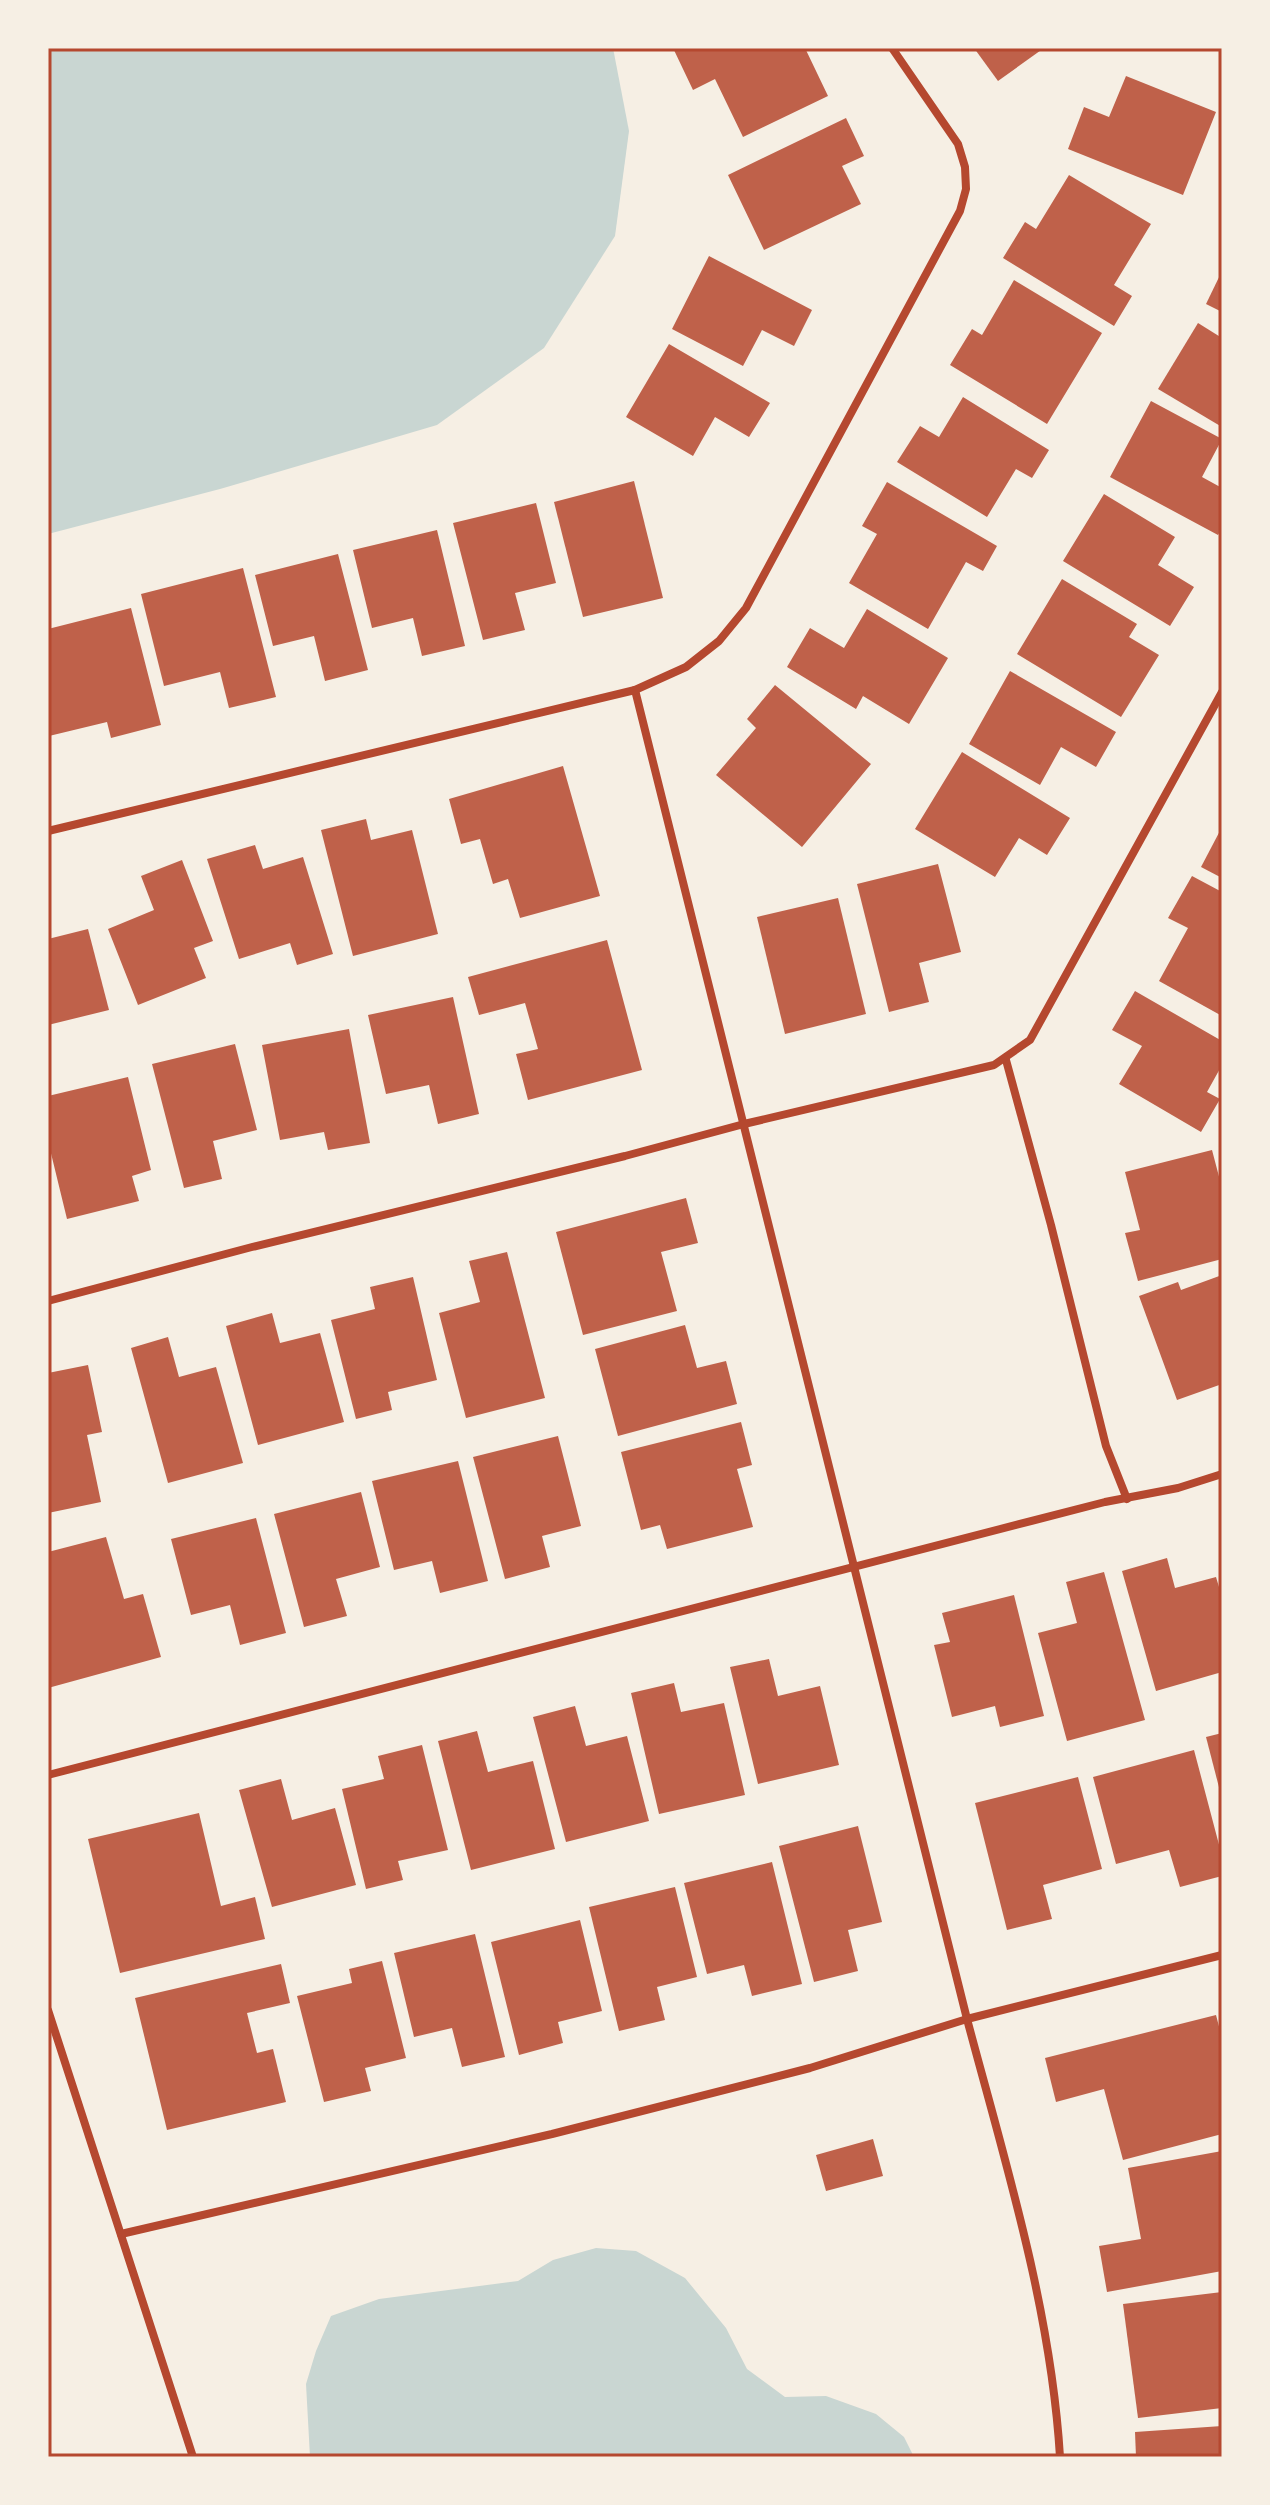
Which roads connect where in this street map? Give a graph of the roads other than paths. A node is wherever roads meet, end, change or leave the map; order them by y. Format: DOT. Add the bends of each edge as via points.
graph roads {
  1 [pos="892,48"];
  2 [pos="635,690"];
  3 [pos="1222,692"];
  4 [pos="48,831"];
  5 [pos="1006,1060"];
  6 [pos="744,1124"];
  7 [pos="48,1301"];
  8 [pos="1222,1474"];
  9 [pos="1127,1499"];
  10 [pos="853,1567"];
  11 [pos="48,1775"];
  12 [pos="1222,1955"];
  13 [pos="48,2010"];
  14 [pos="967,2019"];
  15 [pos="121,2234"];
  16 [pos="193,2457"];
  17 [pos="1060,2457"];
  1 -- 2 [label="street" via="958,144 966,189 960,211 746,608 719,641 686,667"];
  2 -- 4 [label="street"];
  2 -- 6 [label="street"];
  3 -- 5 [label="street" via="1030,1040"];
  5 -- 6 [label="street"];
  5 -- 9 [label="street" via="1106,1446"];
  6 -- 7 [label="street"];
  6 -- 10 [label="street"];
  8 -- 9 [label="street"];
  9 -- 10 [label="street"];
  10 -- 11 [label="street"];
  10 -- 14 [label="street"];
  12 -- 14 [label="street"];
  13 -- 15 [label="street"];
  14 -- 15 [label="street" via="810,2068 552,2134"];
  14 -- 17 [label="street" via="1020,2214 1044,2329"];
  15 -- 16 [label="street"];
}
